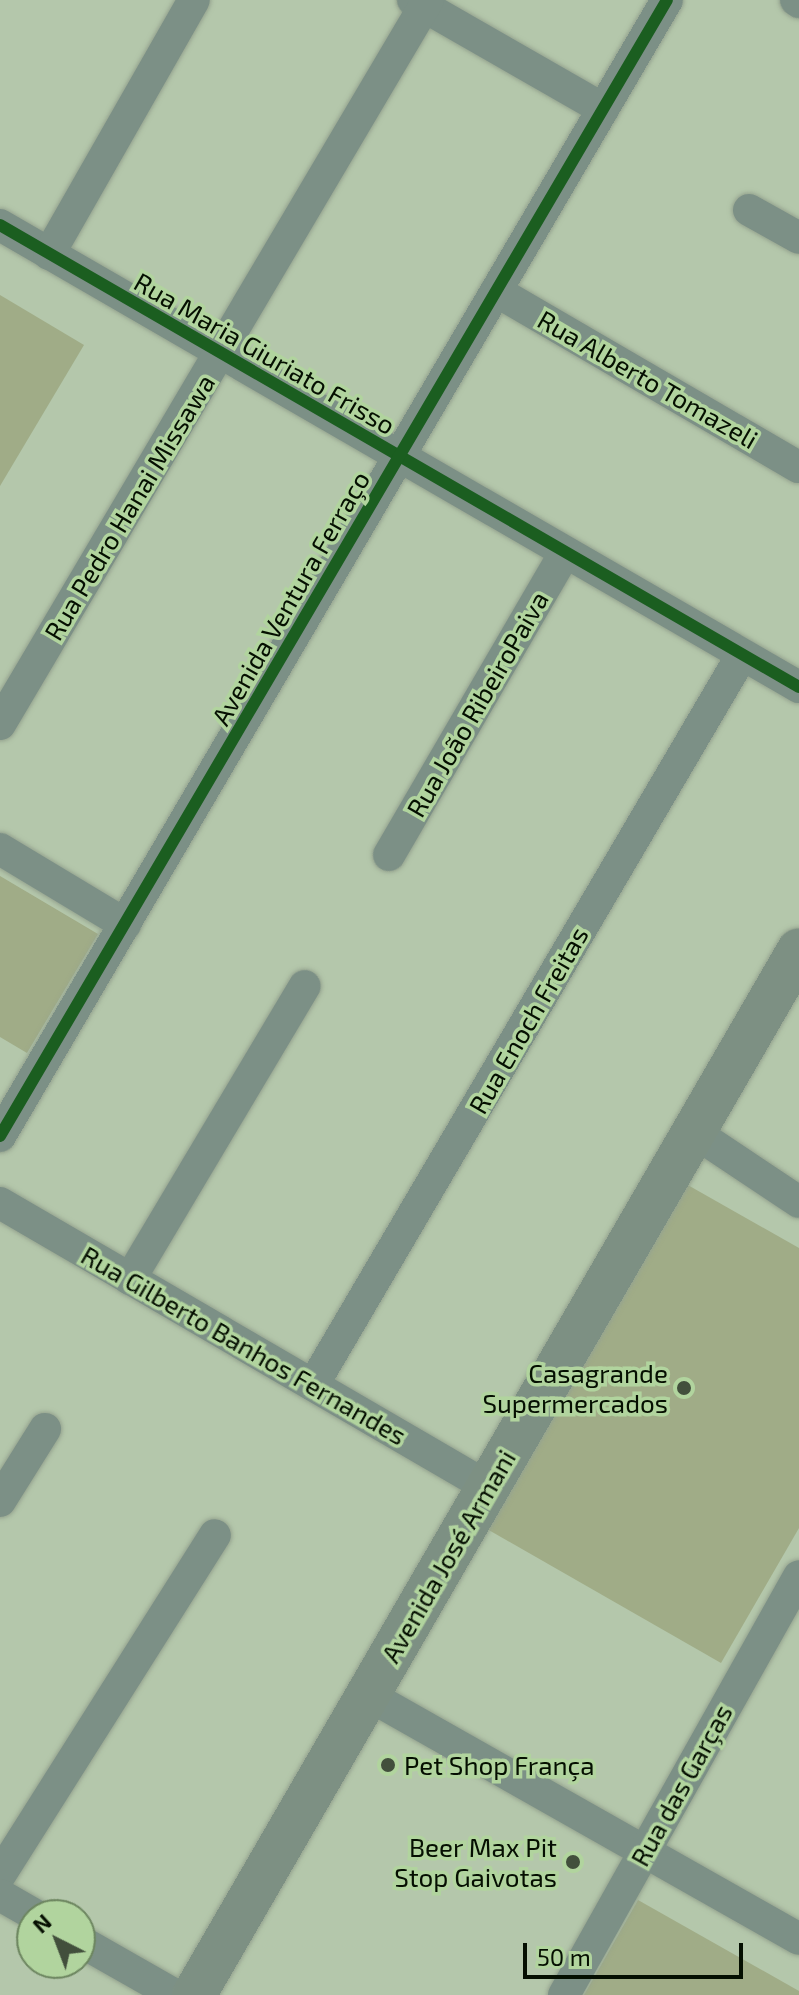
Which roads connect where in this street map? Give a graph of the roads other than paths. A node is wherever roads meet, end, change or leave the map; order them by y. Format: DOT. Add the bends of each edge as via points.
graph roads {
  1 [pos="194,0"];
  2 [pos="667,0"];
  3 [pos="422,2"];
  4 [pos="603,109"];
  5 [pos="749,210"];
  6 [pos="0,225"];
  7 [pos="799,238"];
  8 [pos="49,254"];
  9 [pos="496,291"];
  10 [pos="220,353"];
  11 [pos="399,456"];
  12 [pos="799,467"];
  13 [pos="565,552"];
  14 [pos="742,655"];
  15 [pos="799,687"];
  16 [pos="0,724"];
  17 [pos="0,849"];
  18 [pos="389,855"];
  19 [pos="125,924"];
  20 [pos="799,950"];
  21 [pos="305,986"];
  22 [pos="694,1132"];
  23 [pos="0,1136"];
  24 [pos="799,1202"];
  25 [pos="0,1203"];
  26 [pos="130,1279"];
  27 [pos="313,1385"];
  28 [pos="45,1429"];
  29 [pos="488,1487"];
  30 [pos="0,1501"];
  31 [pos="215,1535"];
  32 [pos="799,1576"];
  33 [pos="368,1695"];
  34 [pos="645,1851"];
  35 [pos="0,1875"];
  36 [pos="799,1939"];
  37 [pos="96,1950"];
  38 [pos="175,1995"];
  39 [pos="194,1995"];
  40 [pos="564,1995"];
  1 -- 8 [label="street"];
  2 -- 4 [label="street, Avenida Ventura Ferraço"];
  3 -- 4 [label="street"];
  3 -- 10 [label="street, Rua Pedro Hanai Missawa"];
  4 -- 9 [label="street, Avenida Ventura Ferraço"];
  5 -- 7 [label="street"];
  6 -- 8 [label="street, Rua Maria Giuriato Frisso"];
  8 -- 10 [label="street, Rua Maria Giuriato Frisso"];
  9 -- 11 [label="street, Avenida Ventura Ferraço"];
  9 -- 12 [label="street, Rua Alberto Tomazeli"];
  10 -- 11 [label="street, Rua Maria Giuriato Frisso"];
  10 -- 16 [label="street, Rua Pedro Hanai Missawa"];
  11 -- 13 [label="street, Rua Maria Giuriato Frisso"];
  11 -- 19 [label="street, Avenida Ventura Ferraço"];
  13 -- 14 [label="street, Rua Maria Giuriato Frisso"];
  13 -- 18 [label="street, Rua João RibeiroPaiva"];
  14 -- 15 [label="street, Rua Maria Giuriato Frisso"];
  14 -- 27 [label="street, Rua Enoch Freitas"];
  17 -- 19 [label="street"];
  19 -- 23 [label="street, Avenida Ventura Ferraço"];
  20 -- 22 [label="main road, Avenida José Armani"];
  21 -- 26 [label="street"];
  22 -- 24 [label="street"];
  22 -- 29 [label="main road, Avenida José Armani"];
  25 -- 26 [label="street, Rua Gilberto Banhos Fernandes"];
  26 -- 27 [label="street, Rua Gilberto Banhos Fernandes"];
  27 -- 29 [label="street, Rua Gilberto Banhos Fernandes"];
  28 -- 30 [label="street"];
  29 -- 33 [label="main road, Avenida José Armani"];
  31 -- 35 [label="street"];
  32 -- 34 [label="street, Rua das Garças"];
  33 -- 34 [label="street"];
  33 -- 39 [label="main road, Avenida José Armani"];
  34 -- 36 [label="street"];
  34 -- 40 [label="street, Rua das Garças"];
  37 -- 38 [label="street"];
}
